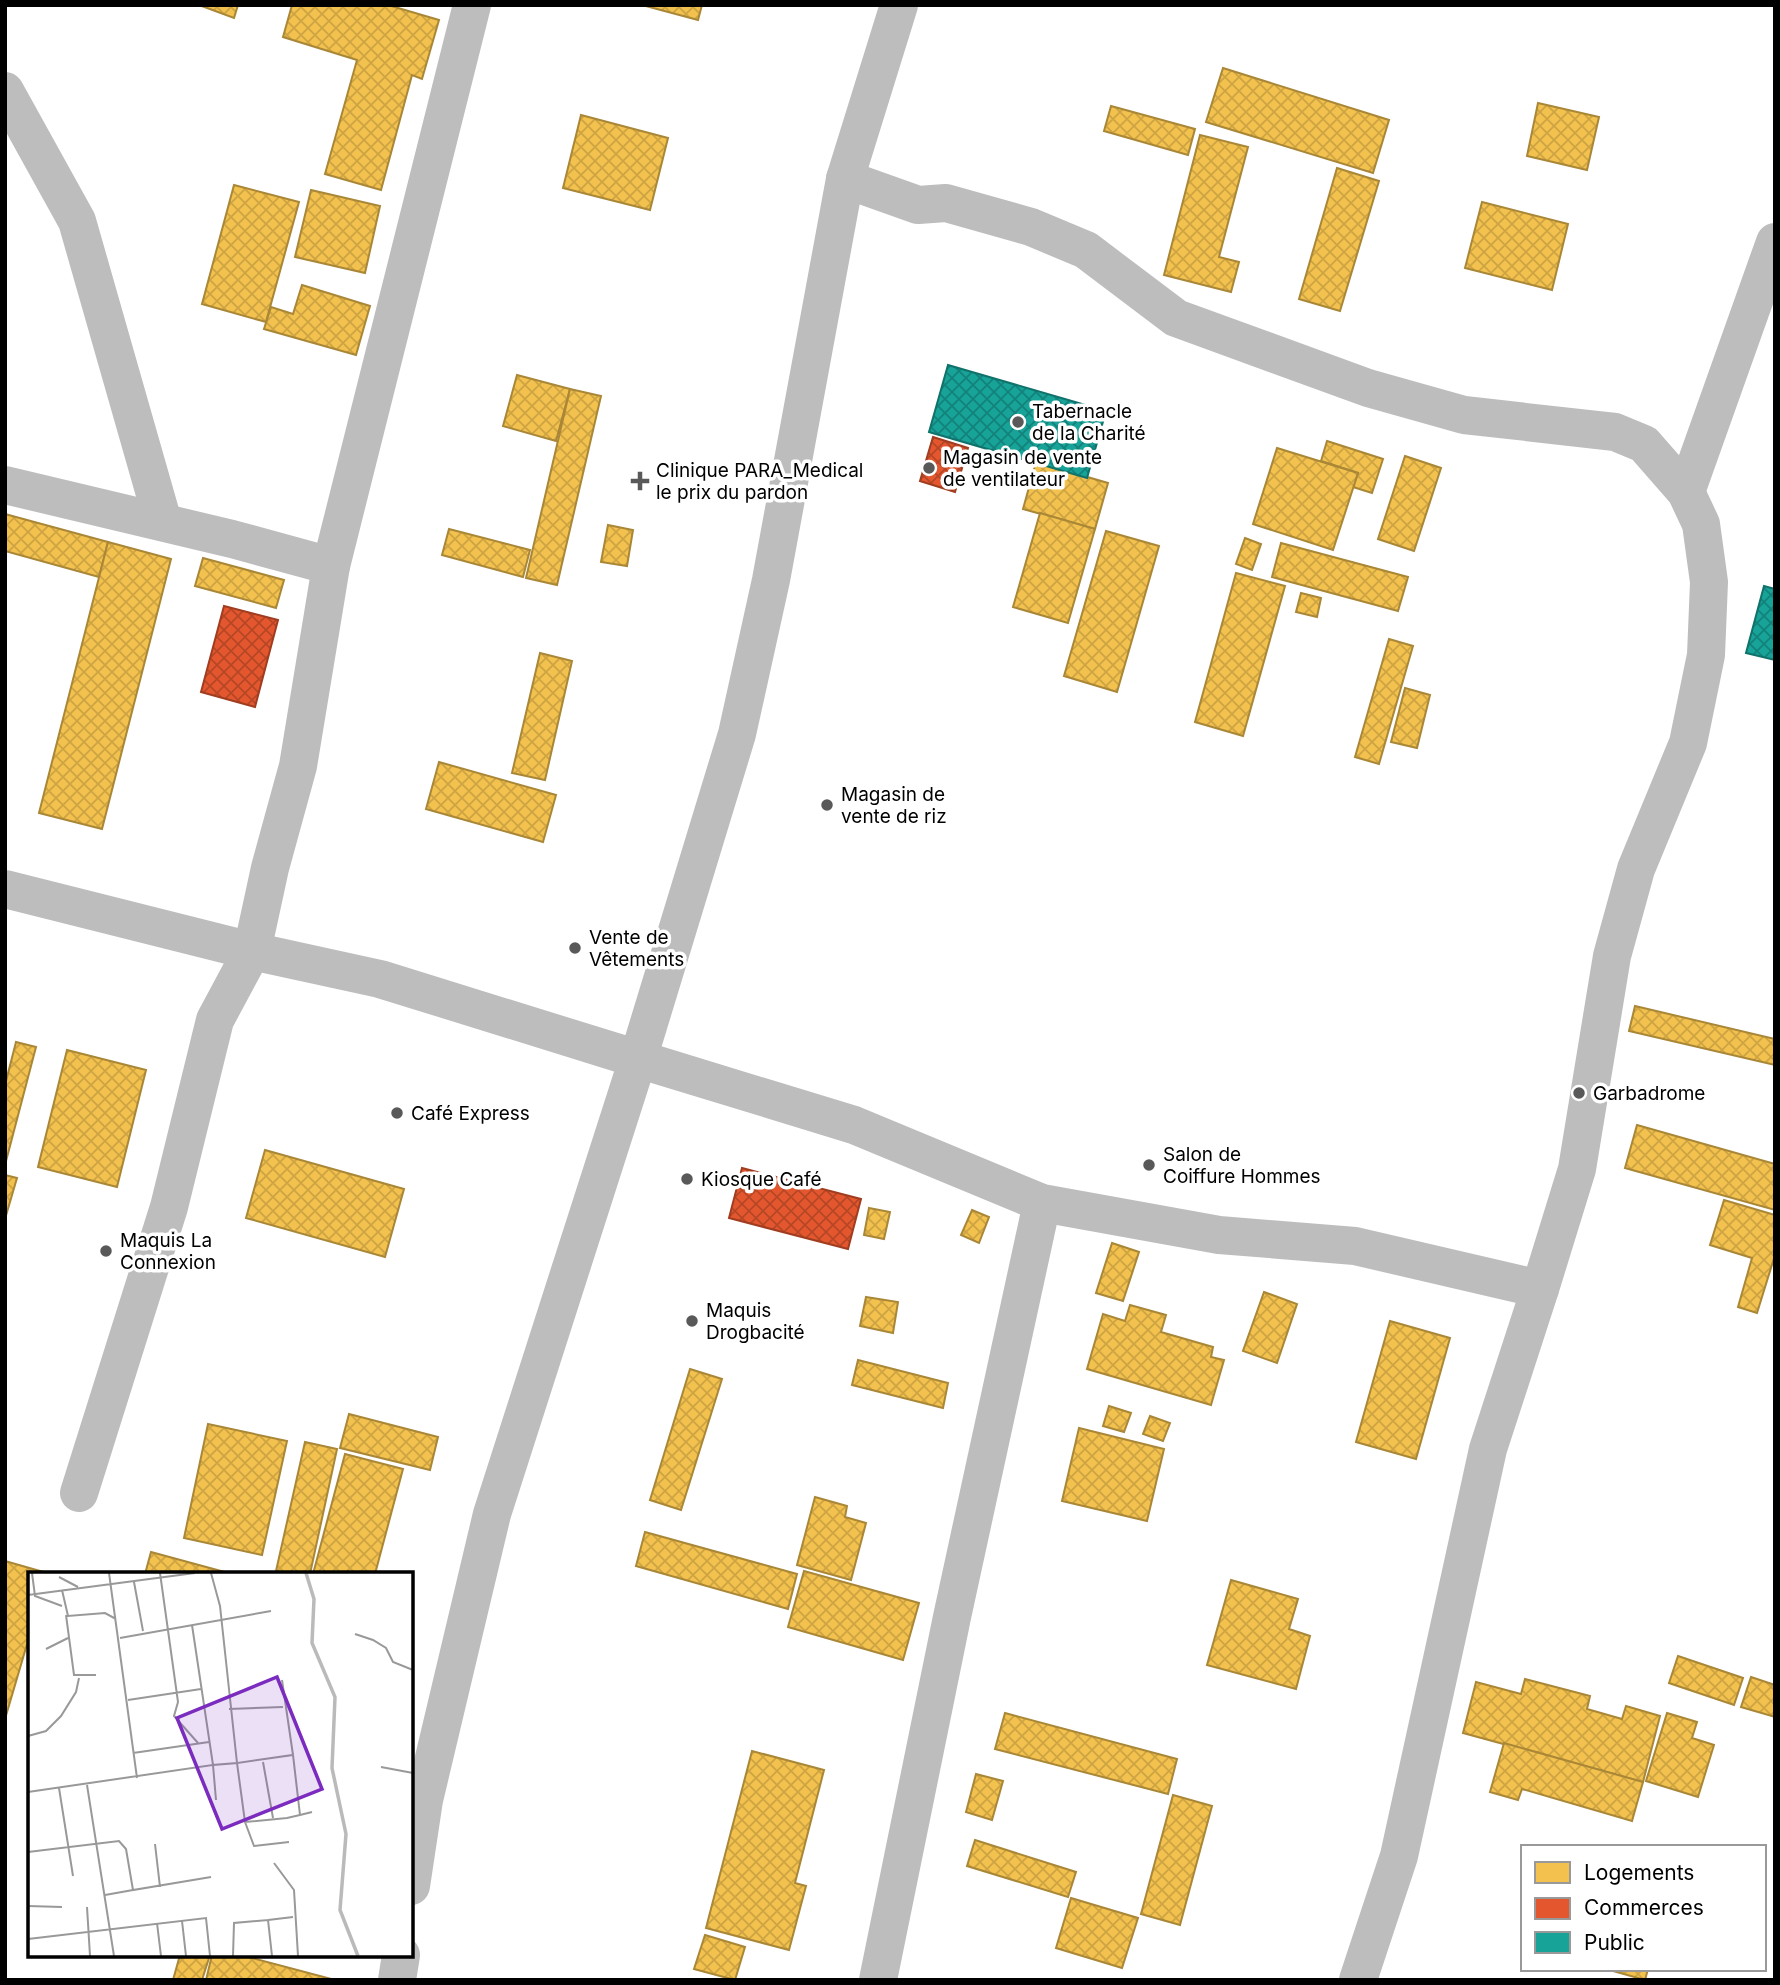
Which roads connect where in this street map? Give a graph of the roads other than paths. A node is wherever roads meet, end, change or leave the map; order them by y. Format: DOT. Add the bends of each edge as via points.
graph roads {
  1 [pos="472,5"];
  2 [pos="899,5"];
  3 [pos="5,92"];
  4 [pos="845,179"];
  5 [pos="1775,242"];
  6 [pos="5,485"];
  7 [pos="1686,492"];
  8 [pos="163,522"];
  9 [pos="331,566"];
  10 [pos="5,889"];
  11 [pos="252,951"];
  12 [pos="638,1059"];
  13 [pos="1042,1203"];
  14 [pos="1540,1289"];
  15 [pos="79,1493"];
  16 [pos="413,1873"];
  17 [pos="401,1957"];
  18 [pos="397,1980"];
  19 [pos="878,1980"];
  20 [pos="1358,1980"];
  1 -- 9 [label="street"];
  2 -- 4 [label="street"];
  3 -- 8 [label="street" via="77,220"];
  4 -- 7 [label="street" via="918,205 946,203 1031,227 1086,250 1176,318 1368,388 1464,415 1615,432 1644,444"];
  4 -- 12 [label="street" via="771,580 737,734"];
  5 -- 7 [label="street"];
  6 -- 8 [label="street"];
  7 -- 14 [label="street" via="1701,524 1709,582 1706,655 1688,743 1636,869 1612,956 1577,1169"];
  8 -- 9 [label="street"];
  9 -- 11 [label="street" via="298,766"];
  10 -- 11 [label="street"];
  11 -- 12 [label="street" via="380,978"];
  11 -- 15 [label="street" via="215,1020 169,1207"];
  12 -- 13 [label="street" via="854,1125"];
  12 -- 16 [label="street" via="492,1514 424,1800"];
  13 -- 14 [label="street" via="1219,1235 1355,1247"];
  13 -- 19 [label="street"];
  14 -- 20 [label="street" via="1488,1449 1399,1856"];
  17 -- 18 [label="street"];
}
